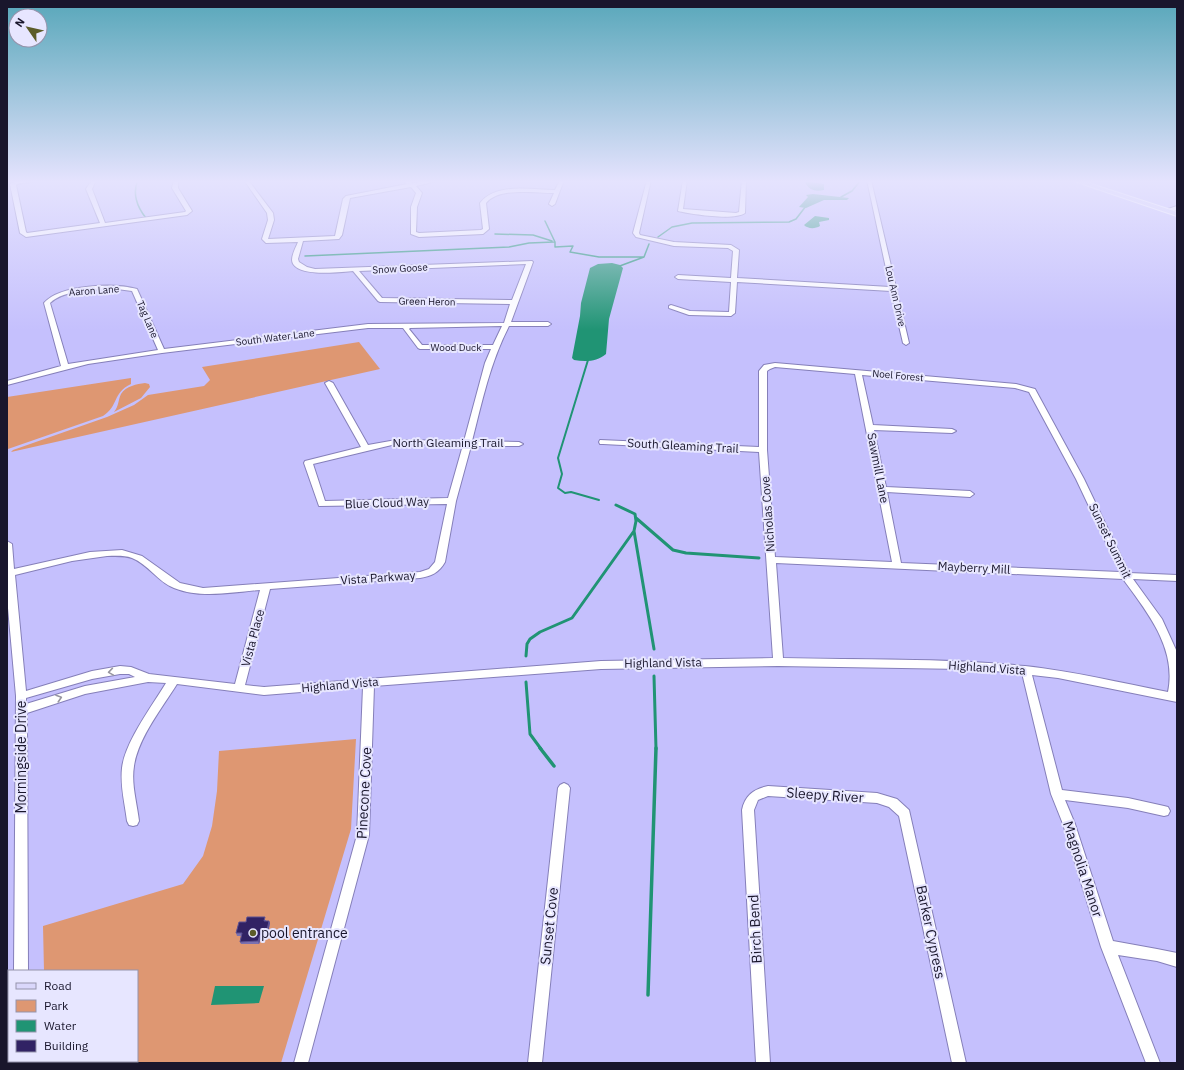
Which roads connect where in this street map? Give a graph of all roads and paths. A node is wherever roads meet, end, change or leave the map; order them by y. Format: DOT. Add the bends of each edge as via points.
graph roads {
  1 [pos="22,230"];
  2 [pos="65,230"];
  3 [pos="268,230"];
  4 [pos="340,230"];
  5 [pos="413,230"];
  6 [pos="485,230"];
  7 [pos="637,230"];
  8 [pos="880,230"];
  9 [pos="301,240"];
  10 [pos="530,262"];
  11 [pos="354,270"];
  12 [pos="678,277"];
  13 [pos="734,280"];
  14 [pos="133,288"];
  15 [pos="894,289"];
  16 [pos="514,302"];
  17 [pos="671,307"];
  18 [pos="507,324"];
  19 [pos="548,324"];
  20 [pos="407,325"];
  21 [pos="906,343"];
  22 [pos="495,347"];
  23 [pos="162,351"];
  24 [pos="65,367"];
  25 [pos="767,367"];
  26 [pos="858,372"];
  27 [pos="7,383"];
  28 [pos="329,383"];
  29 [pos="1028,389"];
  30 [pos="870,427"];
  31 [pos="952,431"];
  32 [pos="468,442"];
  33 [pos="603,442"];
  34 [pos="518,444"];
  35 [pos="366,448"];
  36 [pos="763,450"];
  37 [pos="882,489"];
  38 [pos="970,494"];
  39 [pos="452,501"];
  40 [pos="322,504"];
  41 [pos="7,549"];
  42 [pos="771,560"];
  43 [pos="897,564"];
  44 [pos="9,573"];
  45 [pos="1126,576"];
  46 [pos="1177,578"];
  47 [pos="266,587"];
  48 [pos="778,662"];
  49 [pos="1026,670"];
  50 [pos="148,678"];
  51 [pos="174,680"];
  52 [pos="369,683"];
  53 [pos="239,689"];
  54 [pos="21,696"];
  55 [pos="1175,698"];
  56 [pos="22,710"];
  57 [pos="564,788"];
  58 [pos="1057,794"];
  59 [pos="754,797"];
  60 [pos="897,805"];
  61 [pos="1164,811"];
  62 [pos="133,821"];
  63 [pos="1108,947"];
  64 [pos="1177,960"];
  65 [pos="21,970"];
  66 [pos="301,1063"];
  67 [pos="535,1063"];
  68 [pos="763,1063"];
  69 [pos="959,1063"];
  70 [pos="1152,1063"];
  1 -- 2 [label="street" via="26,235"];
  3 -- 9 [label="street" via="266,241"];
  4 -- 9 [label="street" via="337,238"];
  5 -- 6 [label="street" via="416,235"];
  7 -- 13 [label="street" via="638,236 674,244 734,248"];
  8 -- 15 [label="street, Lou Ann Drive"];
  9 -- 11 [label="street, Snow Goose" via="295,259 301,268 323,271"];
  10 -- 11 [label="street, Snow Goose"];
  10 -- 16 [label="street, Vista Parkway"];
  11 -- 16 [label="street, Green Heron" via="380,300"];
  12 -- 13 [label="street"];
  13 -- 15 [label="street"];
  13 -- 17 [label="street" via="732,313 729,316 689,313"];
  14 -- 23 [label="street, Tag Lane"];
  14 -- 24 [label="street, Aaron Lane" via="77,290 49,298 47,303"];
  15 -- 21 [label="street, Lou Ann Drive"];
  16 -- 18 [label="street, Vista Parkway"];
  18 -- 19 [label="street, South Water Lane"];
  18 -- 20 [label="street, South Water Lane"];
  18 -- 22 [label="street, Vista Parkway"];
  20 -- 22 [label="street, Wood Duck" via="407,333 420,347"];
  20 -- 23 [label="street, South Water Lane" via="368,326"];
  22 -- 32 [label="street, Vista Parkway"];
  23 -- 24 [label="street, South Water Lane"];
  24 -- 27 [label="street, South Water Lane"];
  25 -- 26 [label="street, Noel Forest" via="775,365"];
  25 -- 36 [label="street, Nicholas Cove" via="763,372"];
  26 -- 29 [label="street, Noel Forest"];
  26 -- 30 [label="street, Sawmill Lane"];
  28 -- 35 [label="street"];
  29 -- 45 [label="street, Sunset Summit" via="1035,395 1080,479"];
  30 -- 31 [label="street"];
  30 -- 37 [label="street, Sawmill Lane"];
  32 -- 34 [label="street, North Gleaming Trail"];
  32 -- 35 [label="street, North Gleaming Trail" via="396,442"];
  32 -- 39 [label="street, Vista Parkway"];
  33 -- 36 [label="street, South Gleaming Trail" via="660,440"];
  35 -- 40 [label="street, North Gleaming Trail" via="308,463"];
  36 -- 42 [label="street, Nicholas Cove"];
  37 -- 38 [label="street"];
  37 -- 43 [label="street, Sawmill Lane"];
  39 -- 40 [label="street, Blue Cloud Way"];
  39 -- 47 [label="street, Vista Parkway" via="440,562 434,571 428,574"];
  41 -- 44 [label="street, Morningside Drive"];
  42 -- 43 [label="street, Mayberry Mill"];
  42 -- 48 [label="street, Nicholas Cove"];
  43 -- 45 [label="street, Mayberry Mill"];
  44 -- 47 [label="street, Vista Parkway" via="113,553 136,557 172,583 191,590"];
  44 -- 54 [label="street, Morningside Drive"];
  45 -- 46 [label="street, Mayberry Mill"];
  45 -- 55 [label="street, Sunset Summit" via="1157,619 1172,652"];
  47 -- 53 [label="street, Vista Place"];
  48 -- 49 [label="street, Highland Vista" via="963,665"];
  48 -- 52 [label="street, Highland Vista" via="601,665"];
  49 -- 55 [label="street, Highland Vista"];
  49 -- 58 [label="street, Magnolia Manor"];
  50 -- 51 [label="street, Highland Vista"];
  50 -- 54 [label="street, Highland Vista, one-way" via="128,669 111,671"];
  56 -- 50 [label="street, Highland Vista, one-way" via="85,690"];
  51 -- 53 [label="street, Highland Vista"];
  51 -- 62 [label="street" via="130,756 128,776"];
  52 -- 53 [label="street, Highland Vista" via="264,691"];
  52 -- 66 [label="street, Pinecone Cove" via="363,835"];
  54 -- 56 [label="street, Morningside Drive"];
  56 -- 65 [label="street, Morningside Drive"];
  57 -- 67 [label="street, Sunset Cove"];
  58 -- 61 [label="street" via="1128,803"];
  58 -- 63 [label="street, Magnolia Manor"];
  59 -- 60 [label="street, Sleepy River" via="760,792 768,791 877,798"];
  59 -- 68 [label="street, Birch Bend" via="749,803 748,810"];
  60 -- 69 [label="street, Barker Cypress" via="907,820"];
  63 -- 64 [label="street"];
  63 -- 70 [label="street, Magnolia Manor"];
}
